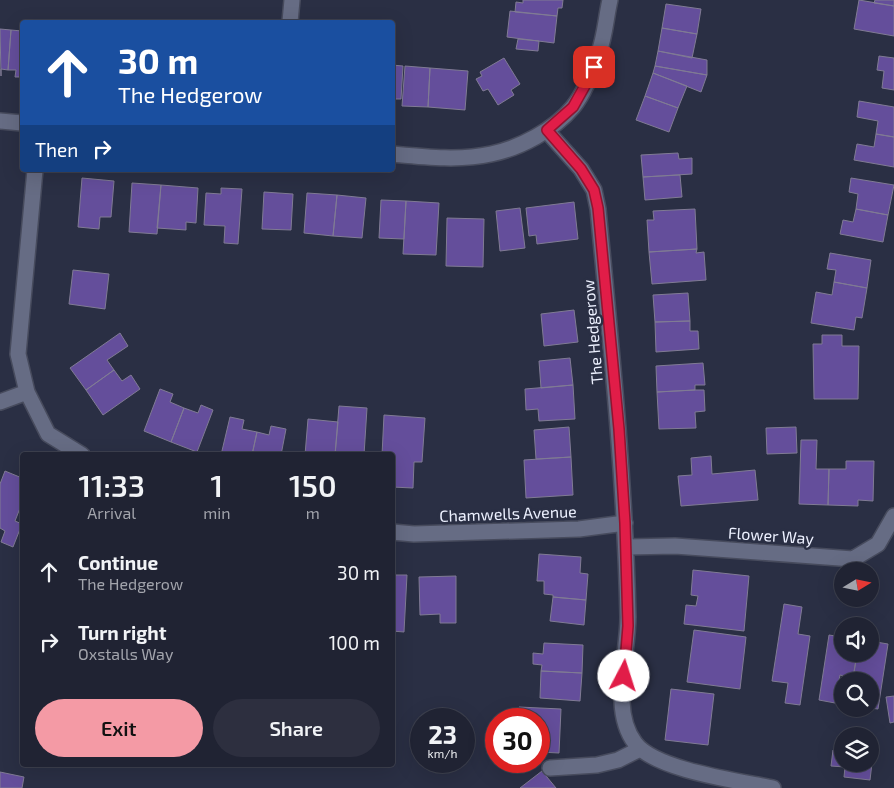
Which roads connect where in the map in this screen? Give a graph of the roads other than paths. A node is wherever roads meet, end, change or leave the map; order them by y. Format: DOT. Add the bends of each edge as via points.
graph roads {
  1 [pos="292,0"];
  2 [pos="610,0"];
  3 [pos="290,20"];
  4 [pos="0,121"];
  5 [pos="20,123"];
  6 [pos="547,130"];
  7 [pos="395,154"];
  8 [pos="35,172"];
  9 [pos="27,392"];
  10 [pos="0,402"];
  11 [pos="77,452"];
  12 [pos="894,516"];
  13 [pos="625,523"];
  14 [pos="395,532"];
  15 [pos="626,547"];
  16 [pos="640,749"];
  17 [pos="550,768"];
  18 [pos="773,788"];
  1 -- 3 [label="street"];
  2 -- 6 [label="street" via="600,51 587,82 573,107"];
  4 -- 5 [label="street"];
  6 -- 7 [label="street" via="520,145 491,155 443,158"];
  6 -- 13 [label="street, The Hedgerow" via="581,169 594,190 598,208"];
  8 -- 9 [label="street" via="18,354"];
  9 -- 10 [label="street"];
  9 -- 11 [label="street" via="48,434"];
  12 -- 15 [label="street, Flower Way" via="878,544 853,559 675,546"];
  13 -- 14 [label="street, Chamwells Avenue" via="569,529"];
  13 -- 15 [label="street, The Hedgerow"];
  15 -- 16 [label="street, The Hedgerow" via="628,626 622,692 624,721"];
  16 -- 17 [label="street" via="618,760 597,765"];
  16 -- 18 [label="street" via="674,767"];
}
